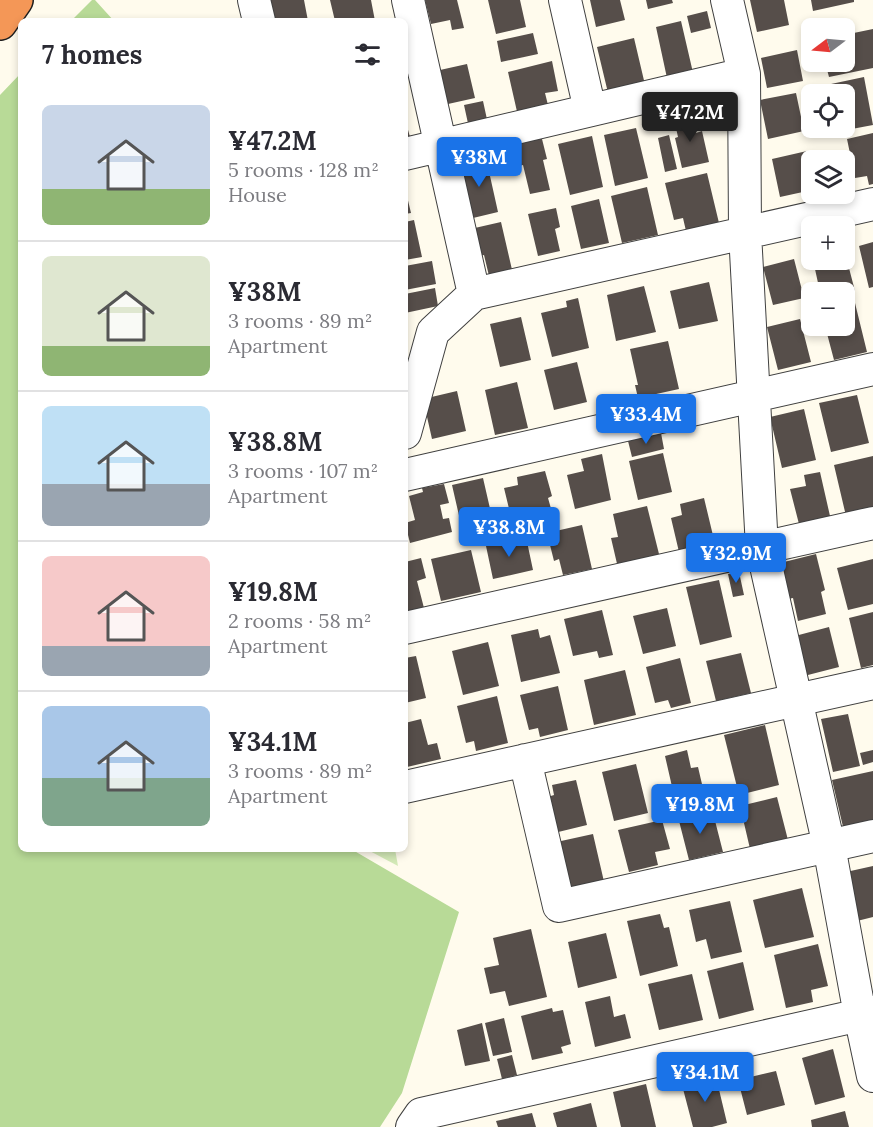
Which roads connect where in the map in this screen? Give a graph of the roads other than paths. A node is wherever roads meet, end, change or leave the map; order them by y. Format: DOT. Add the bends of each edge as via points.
graph roads {
  1 [pos="16,0"];
  2 [pos="254,0"];
  3 [pos="408,0"];
  4 [pos="566,0"];
  5 [pos="727,0"];
  6 [pos="258,18"];
  7 [pos="0,23"];
  8 [pos="744,74"];
  9 [pos="590,110"];
  10 [pos="442,144"];
  11 [pos="408,153"];
  12 [pos="873,204"];
  13 [pos="745,233"];
  14 [pos="474,294"];
  15 [pos="873,369"];
  16 [pos="754,396"];
  17 [pos="408,422"];
  18 [pos="408,474"];
  19 [pos="873,524"];
  20 [pos="762,548"];
  21 [pos="408,627"];
  22 [pos="873,683"];
  23 [pos="796,700"];
  24 [pos="525,760"];
  25 [pos="408,786"];
  26 [pos="873,836"];
  27 [pos="829,846"];
  28 [pos="866,1013"];
  29 [pos="873,1076"];
  30 [pos="412,1127"];
  1 -- 7 [label="highway"];
  2 -- 6 [label="street"];
  3 -- 10 [label="street"];
  4 -- 9 [label="street"];
  5 -- 8 [label="street"];
  8 -- 9 [label="street"];
  8 -- 13 [label="street"];
  9 -- 10 [label="street"];
  10 -- 11 [label="street"];
  10 -- 14 [label="street"];
  12 -- 13 [label="street"];
  13 -- 14 [label="street"];
  13 -- 16 [label="street"];
  14 -- 17 [label="street" via="433,332"];
  15 -- 16 [label="street"];
  16 -- 18 [label="street"];
  16 -- 20 [label="street"];
  19 -- 20 [label="street"];
  20 -- 21 [label="street"];
  20 -- 23 [label="street"];
  22 -- 23 [label="street"];
  23 -- 24 [label="street"];
  23 -- 27 [label="street"];
  24 -- 25 [label="street"];
  24 -- 27 [label="street" via="559,906"];
  26 -- 27 [label="street"];
  27 -- 28 [label="street"];
  28 -- 29 [label="street"];
  28 -- 30 [label="street" via="421,1114"];
}
